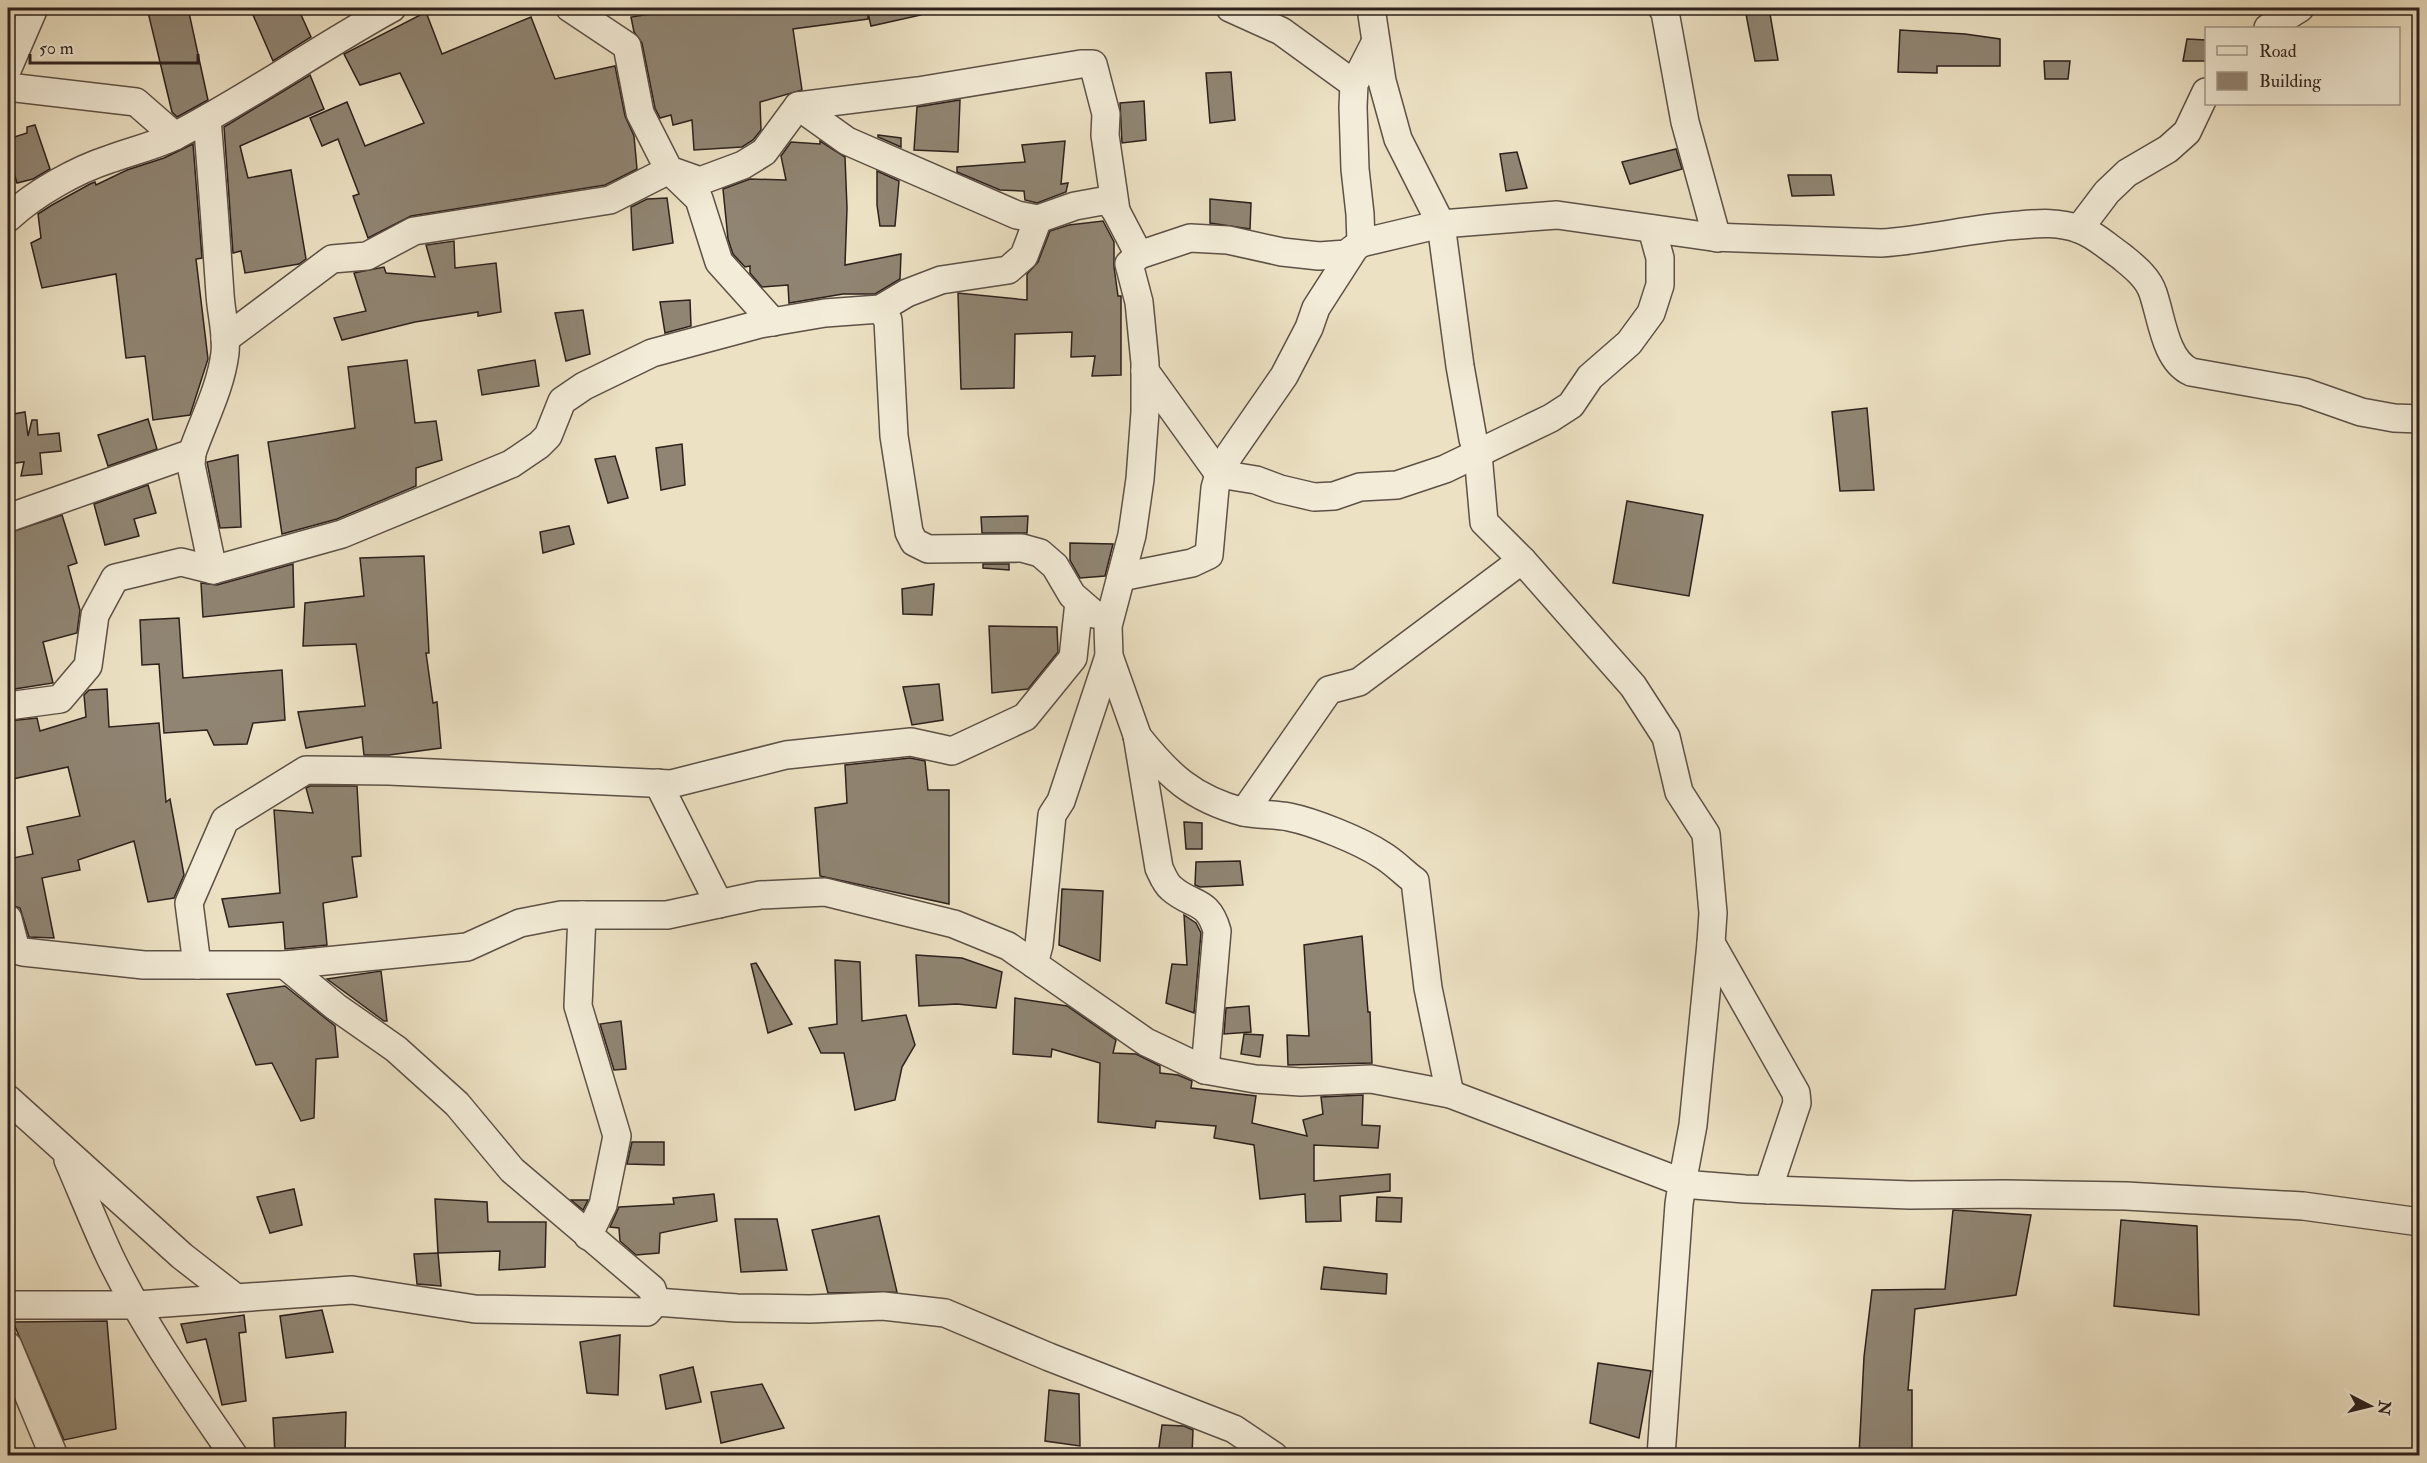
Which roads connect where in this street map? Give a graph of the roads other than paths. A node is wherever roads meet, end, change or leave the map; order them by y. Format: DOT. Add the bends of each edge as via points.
graph roads {
  1 [pos="34,8"];
  2 [pos="392,8"];
  3 [pos="570,8"];
  4 [pos="1230,8"];
  5 [pos="1371,8"];
  6 [pos="1662,8"];
  7 [pos="2300,8"];
  8 [pos="2270,27"];
  9 [pos="1376,43"];
  10 [pos="8,68"];
  11 [pos="1354,84"];
  12 [pos="8,87"];
  13 [pos="2205,94"];
  14 [pos="798,106"];
  15 [pos="207,119"];
  16 [pos="175,136"];
  17 [pos="669,170"];
  18 [pos="1116,211"];
  19 [pos="8,218"];
  20 [pos="1038,219"];
  21 [pos="1441,224"];
  22 [pos="1652,229"];
  23 [pos="2079,229"];
  24 [pos="1717,238"];
  25 [pos="1357,246"];
  26 [pos="1139,255"];
  27 [pos="880,309"];
  28 [pos="773,322"];
  29 [pos="225,339"];
  30 [pos="1145,371"];
  31 [pos="2420,419"];
  32 [pos="192,453"];
  33 [pos="1478,454"];
  34 [pos="1219,474"];
  35 [pos="8,518"];
  36 [pos="1522,560"];
  37 [pos="213,570"];
  38 [pos="1122,577"];
  39 [pos="1079,602"];
  40 [pos="1108,626"];
  41 [pos="1110,656"];
  42 [pos="8,706"];
  43 [pos="1137,735"];
  44 [pos="658,783"];
  45 [pos="1244,812"];
  46 [pos="719,904"];
  47 [pos="582,915"];
  48 [pos="8,919"];
  49 [pos="1711,943"];
  50 [pos="12,949"];
  51 [pos="197,964"];
  52 [pos="1034,964"];
  53 [pos="285,965"];
  54 [pos="1205,1070"];
  55 [pos="1450,1094"];
  56 [pos="8,1099"];
  57 [pos="65,1153"];
  58 [pos="1682,1184"];
  59 [pos="1768,1190"];
  60 [pos="2420,1222"];
  61 [pos="588,1236"];
  62 [pos="236,1298"];
  63 [pos="656,1302"];
  64 [pos="8,1305"];
  65 [pos="137,1305"];
  66 [pos="8,1346"];
  67 [pos="54,1455"];
  68 [pos="234,1455"];
  69 [pos="1274,1455"];
  70 [pos="1661,1455"];
  1 -- 10 [label="street"];
  2 -- 15 [label="street"];
  3 -- 17 [label="street" via="627,46 640,113"];
  4 -- 11 [label="street" via="1281,30"];
  5 -- 9 [label="street"];
  6 -- 24 [label="street" via="1685,122"];
  7 -- 8 [label="street"];
  9 -- 11 [label="street"];
  9 -- 21 [label="street" via="1398,140"];
  11 -- 25 [label="street" via="1354,159 1360,214"];
  12 -- 16 [label="street" via="136,102"];
  13 -- 23 [label="street" via="2187,132 2168,149 2127,173"];
  14 -- 17 [label="street" via="764,152 743,165 700,181"];
  14 -- 18 [label="street" via="1093,64 1106,114 1105,135"];
  14 -- 20 [label="street" via="847,141 1017,215"];
  15 -- 16 [label="street"];
  15 -- 29 [label="street"];
  16 -- 19 [label="street" via="68,176"];
  17 -- 28 [label="street" via="699,199 719,262"];
  17 -- 29 [label="street" via="610,200 414,231 367,255 332,259"];
  18 -- 20 [label="street" via="1108,200"];
  18 -- 26 [label="street"];
  20 -- 27 [label="street" via="1024,256 1008,270 941,280"];
  21 -- 22 [label="street" via="1557,215"];
  21 -- 25 [label="street"];
  21 -- 33 [label="street" via="1460,366"];
  22 -- 24 [label="street"];
  22 -- 33 [label="street" via="1660,258 1660,285 1651,313 1629,343 1590,377 1571,405"];
  23 -- 24 [label="street" via="2047,223 1984,227 1881,243"];
  23 -- 31 [label="street" via="2136,268 2151,286 2168,343 2180,367 2304,392 2361,412"];
  25 -- 26 [label="street" via="1338,256 1319,256 1228,240 1190,238"];
  25 -- 34 [label="street" via="1316,308 1284,376"];
  26 -- 30 [label="street" via="1129,264 1139,303"];
  27 -- 28 [label="street"];
  27 -- 39 [label="street" via="888,320 894,436 909,532 914,542 928,549 1022,548 1040,553 1055,566"];
  28 -- 37 [label="street" via="652,353 584,386 562,401 548,436 511,464 342,534"];
  29 -- 32 [label="street" via="218,383"];
  30 -- 34 [label="street"];
  30 -- 38 [label="street" via="1140,479"];
  32 -- 35 [label="street"];
  32 -- 37 [label="street" via="191,465"];
  33 -- 34 [label="street" via="1397,485 1360,487 1334,496 1314,497"];
  33 -- 36 [label="street" via="1484,522"];
  34 -- 38 [label="street" via="1209,555 1192,563"];
  36 -- 45 [label="street" via="1359,682 1329,690"];
  36 -- 49 [label="street" via="1633,686 1666,737 1679,792 1706,834 1713,913"];
  37 -- 42 [label="street" via="181,562 115,578 95,615 88,666 60,699"];
  38 -- 40 [label="street"];
  39 -- 40 [label="street"];
  39 -- 44 [label="street" via="1073,658 1025,717 952,751 911,742 808,752 671,784"];
  40 -- 41 [label="street"];
  41 -- 43 [label="street"];
  41 -- 52 [label="street" via="1061,801 1052,815"];
  43 -- 45 [label="street" via="1178,782"];
  43 -- 54 [label="street" via="1159,868 1169,887 1208,910 1217,931"];
  44 -- 46 [label="street"];
  44 -- 51 [label="street" via="306,770 225,820 189,903"];
  45 -- 55 [label="street" via="1289,817 1331,831 1382,855 1415,881 1428,988"];
  46 -- 47 [label="street" via="667,915"];
  46 -- 52 [label="street" via="760,895 825,892 954,924 1008,946"];
  47 -- 53 [label="street" via="520,923 467,947"];
  47 -- 61 [label="street" via="578,1006 617,1136 603,1205"];
  48 -- 50 [label="street"];
  49 -- 58 [label="street" via="1704,1035"];
  49 -- 59 [label="street" via="1796,1093 1797,1103"];
  50 -- 51 [label="street" via="144,965"];
  51 -- 53 [label="street"];
  52 -- 54 [label="street" via="1146,1042"];
  53 -- 61 [label="street" via="396,1049 457,1104 512,1170"];
  54 -- 55 [label="street" via="1301,1082 1371,1078"];
  55 -- 58 [label="street"];
  56 -- 57 [label="street"];
  57 -- 62 [label="street"];
  57 -- 65 [label="street" via="110,1258"];
  58 -- 59 [label="street"];
  58 -- 70 [label="street"];
  59 -- 60 [label="street" via="2126,1196 2303,1206"];
  61 -- 63 [label="street" via="651,1290"];
  62 -- 63 [label="street" via="352,1290 475,1309 647,1312"];
  62 -- 65 [label="street"];
  63 -- 69 [label="street" via="728,1308 883,1306 945,1313 1234,1429"];
  64 -- 65 [label="street"];
  65 -- 68 [label="street" via="172,1367"];
  66 -- 67 [label="street"];
}
